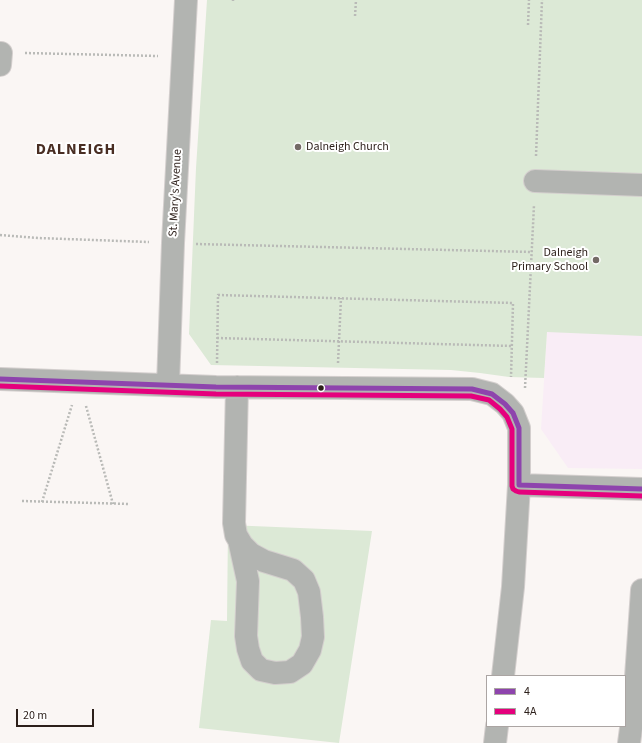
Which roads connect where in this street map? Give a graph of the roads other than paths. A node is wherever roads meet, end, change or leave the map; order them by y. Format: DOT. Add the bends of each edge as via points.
graph roads {
  1 [pos="186,0"];
  2 [pos="535,181"];
  3 [pos="642,185"];
  4 [pos="0,379"];
  5 [pos="168,385"];
  6 [pos="227,387"];
  7 [pos="519,485"];
  8 [pos="642,489"];
  9 [pos="239,540"];
  10 [pos="642,590"];
  11 [pos="504,675"];
  12 [pos="497,727"];
  13 [pos="495,743"];
  14 [pos="629,743"];
  1 -- 5 [label="street, St. Mary's Avenue"];
  2 -- 3 [label="street"];
  4 -- 5 [label="street"];
  5 -- 6 [label="street"];
  6 -- 7 [label="street" via="472,389 492,394 513,413 518,428"];
  6 -- 9 [label="street" via="234,523"];
  7 -- 8 [label="street"];
  7 -- 11 [label="street" via="513,588"];
  9 -- 9 [label="street" via="251,554 293,570 304,580 309,592 313,636 310,650 302,664 290,672 275,673 261,670 252,661 246,636 248,581"];
  10 -- 14 [label="street"];
  12 -- 13 [label="street"];
}
